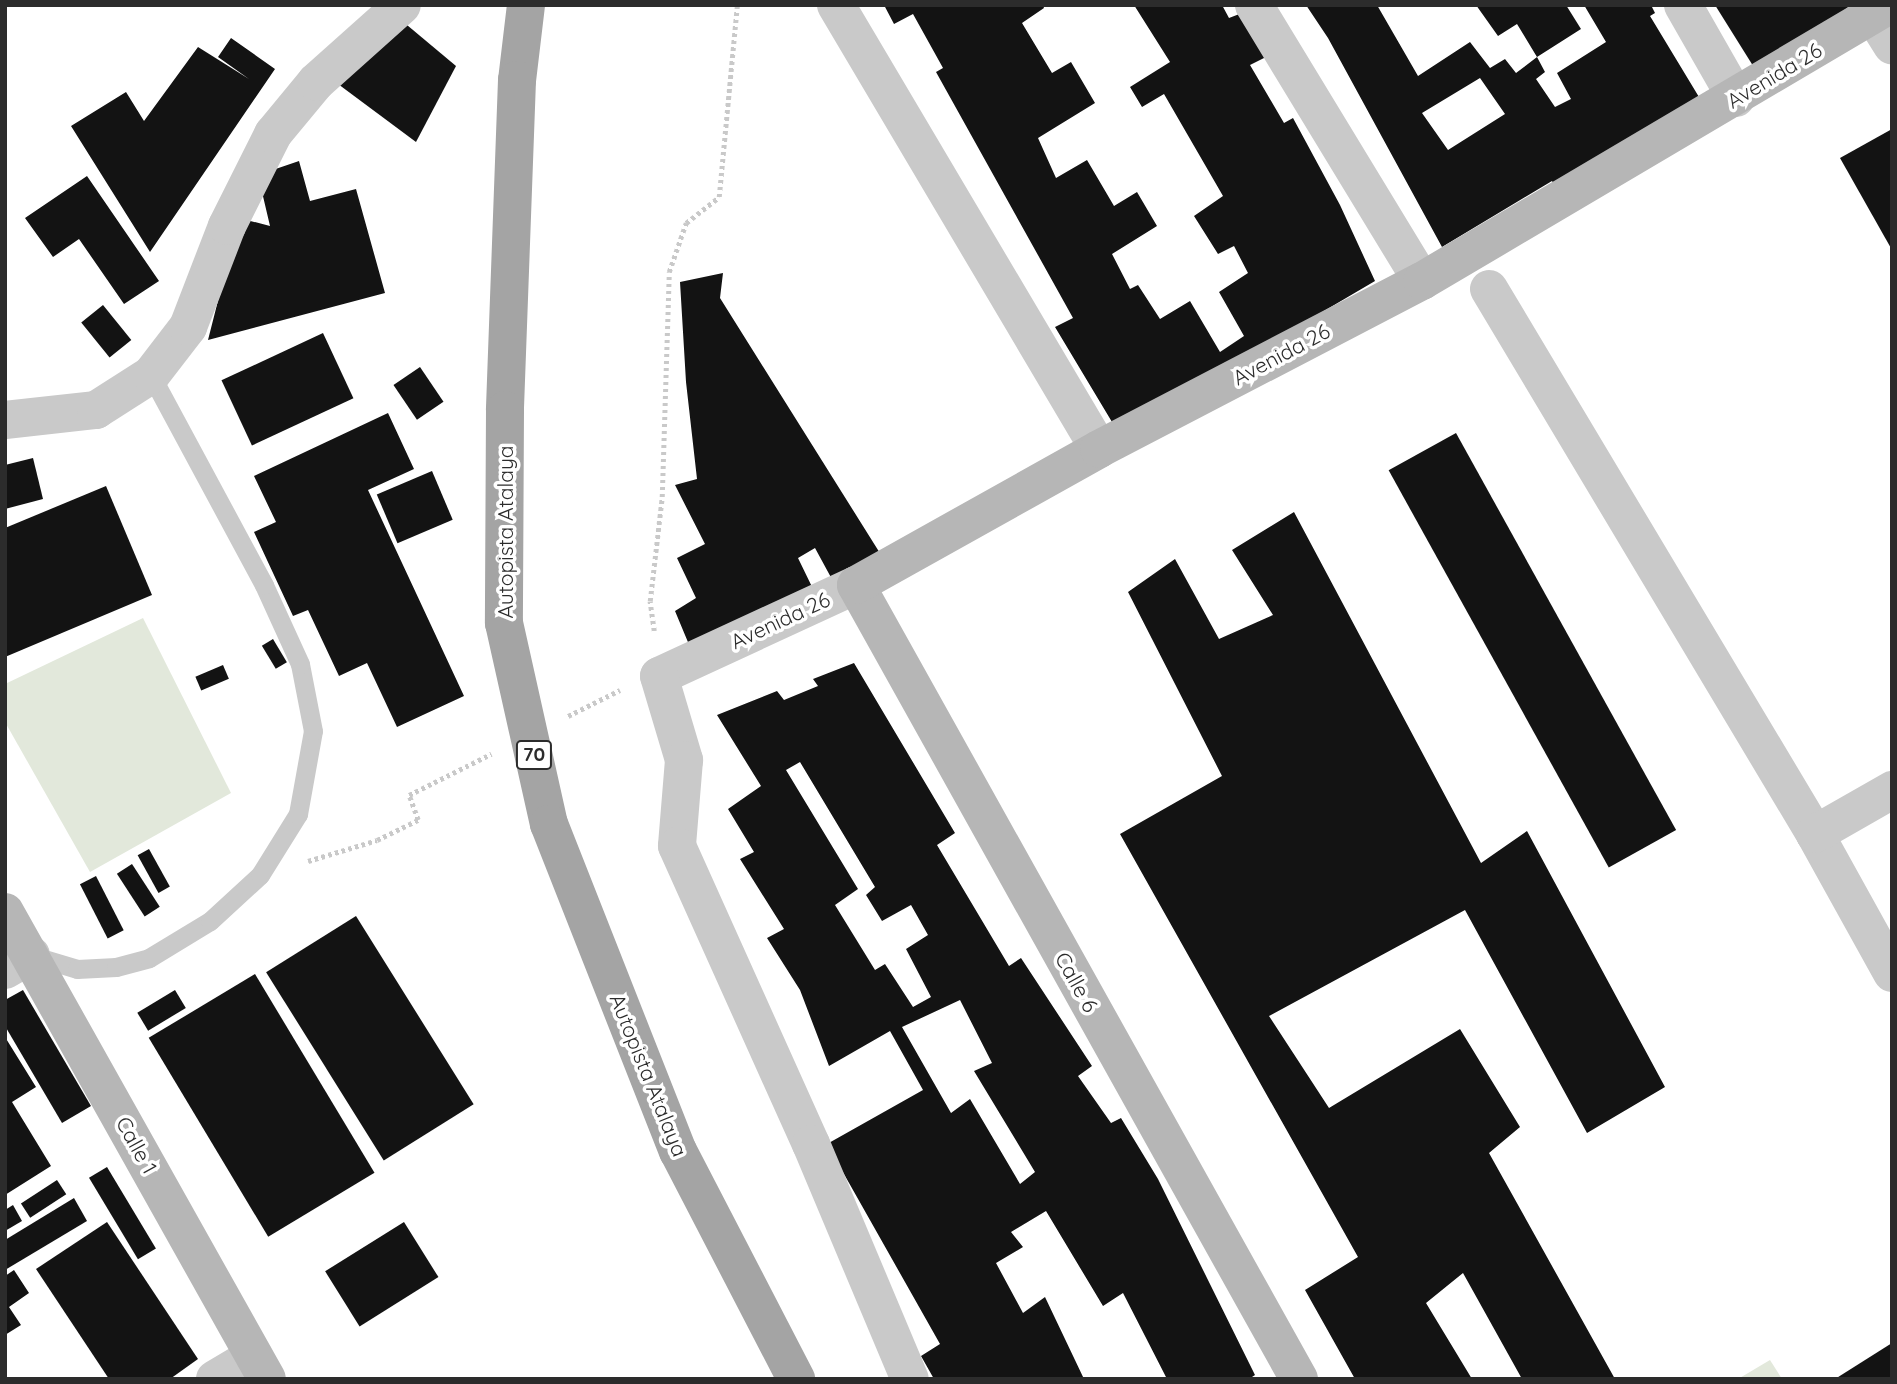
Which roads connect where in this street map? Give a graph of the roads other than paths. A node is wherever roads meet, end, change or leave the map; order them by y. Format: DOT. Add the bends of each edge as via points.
graph roads {
  1 [pos="402,5"];
  2 [pos="526,5"];
  3 [pos="836,5"];
  4 [pos="1254,5"];
  5 [pos="1683,5"];
  6 [pos="1885,22"];
  7 [pos="1736,98"];
  8 [pos="1422,281"];
  9 [pos="1489,289"];
  10 [pos="151,375"];
  11 [pos="5,421"];
  12 [pos="1099,449"];
  13 [pos="856,585"];
  14 [pos="1892,790"];
  15 [pos="1815,834"];
  16 [pos="5,912"];
  17 [pos="18,963"];
  18 [pos="1892,972"];
  19 [pos="260,1368"];
  20 [pos="215,1379"];
  21 [pos="796,1379"];
  22 [pos="909,1379"];
  23 [pos="1299,1379"];
  1 -- 10 [label="street" via="316,82 273,134 226,226 188,327"];
  2 -- 21 [label="main road, Autopista Atalaya / 70" via="517,80 505,410 504,623 549,824 678,1152"];
  3 -- 12 [label="street"];
  4 -- 8 [label="street"];
  5 -- 7 [label="street"];
  6 -- 7 [label="street, Avenida 26"];
  7 -- 8 [label="street, Avenida 26"];
  8 -- 12 [label="street, Avenida 26"];
  9 -- 15 [label="street"];
  10 -- 11 [label="street" via="96,410"];
  10 -- 17 [label="lane" via="264,585 300,664 313,731 298,814 260,875 210,921 149,958 116,967 77,969"];
  12 -- 13 [label="street, Avenida 26"];
  13 -- 22 [label="street, Avenida 26" via="659,676 684,760 677,846 811,1144"];
  13 -- 23 [label="street, Calle 6"];
  14 -- 15 [label="street"];
  15 -- 18 [label="street"];
  16 -- 17 [label="street, Calle 1"];
  17 -- 19 [label="street, Calle 1"];
  19 -- 20 [label="street"];
}
